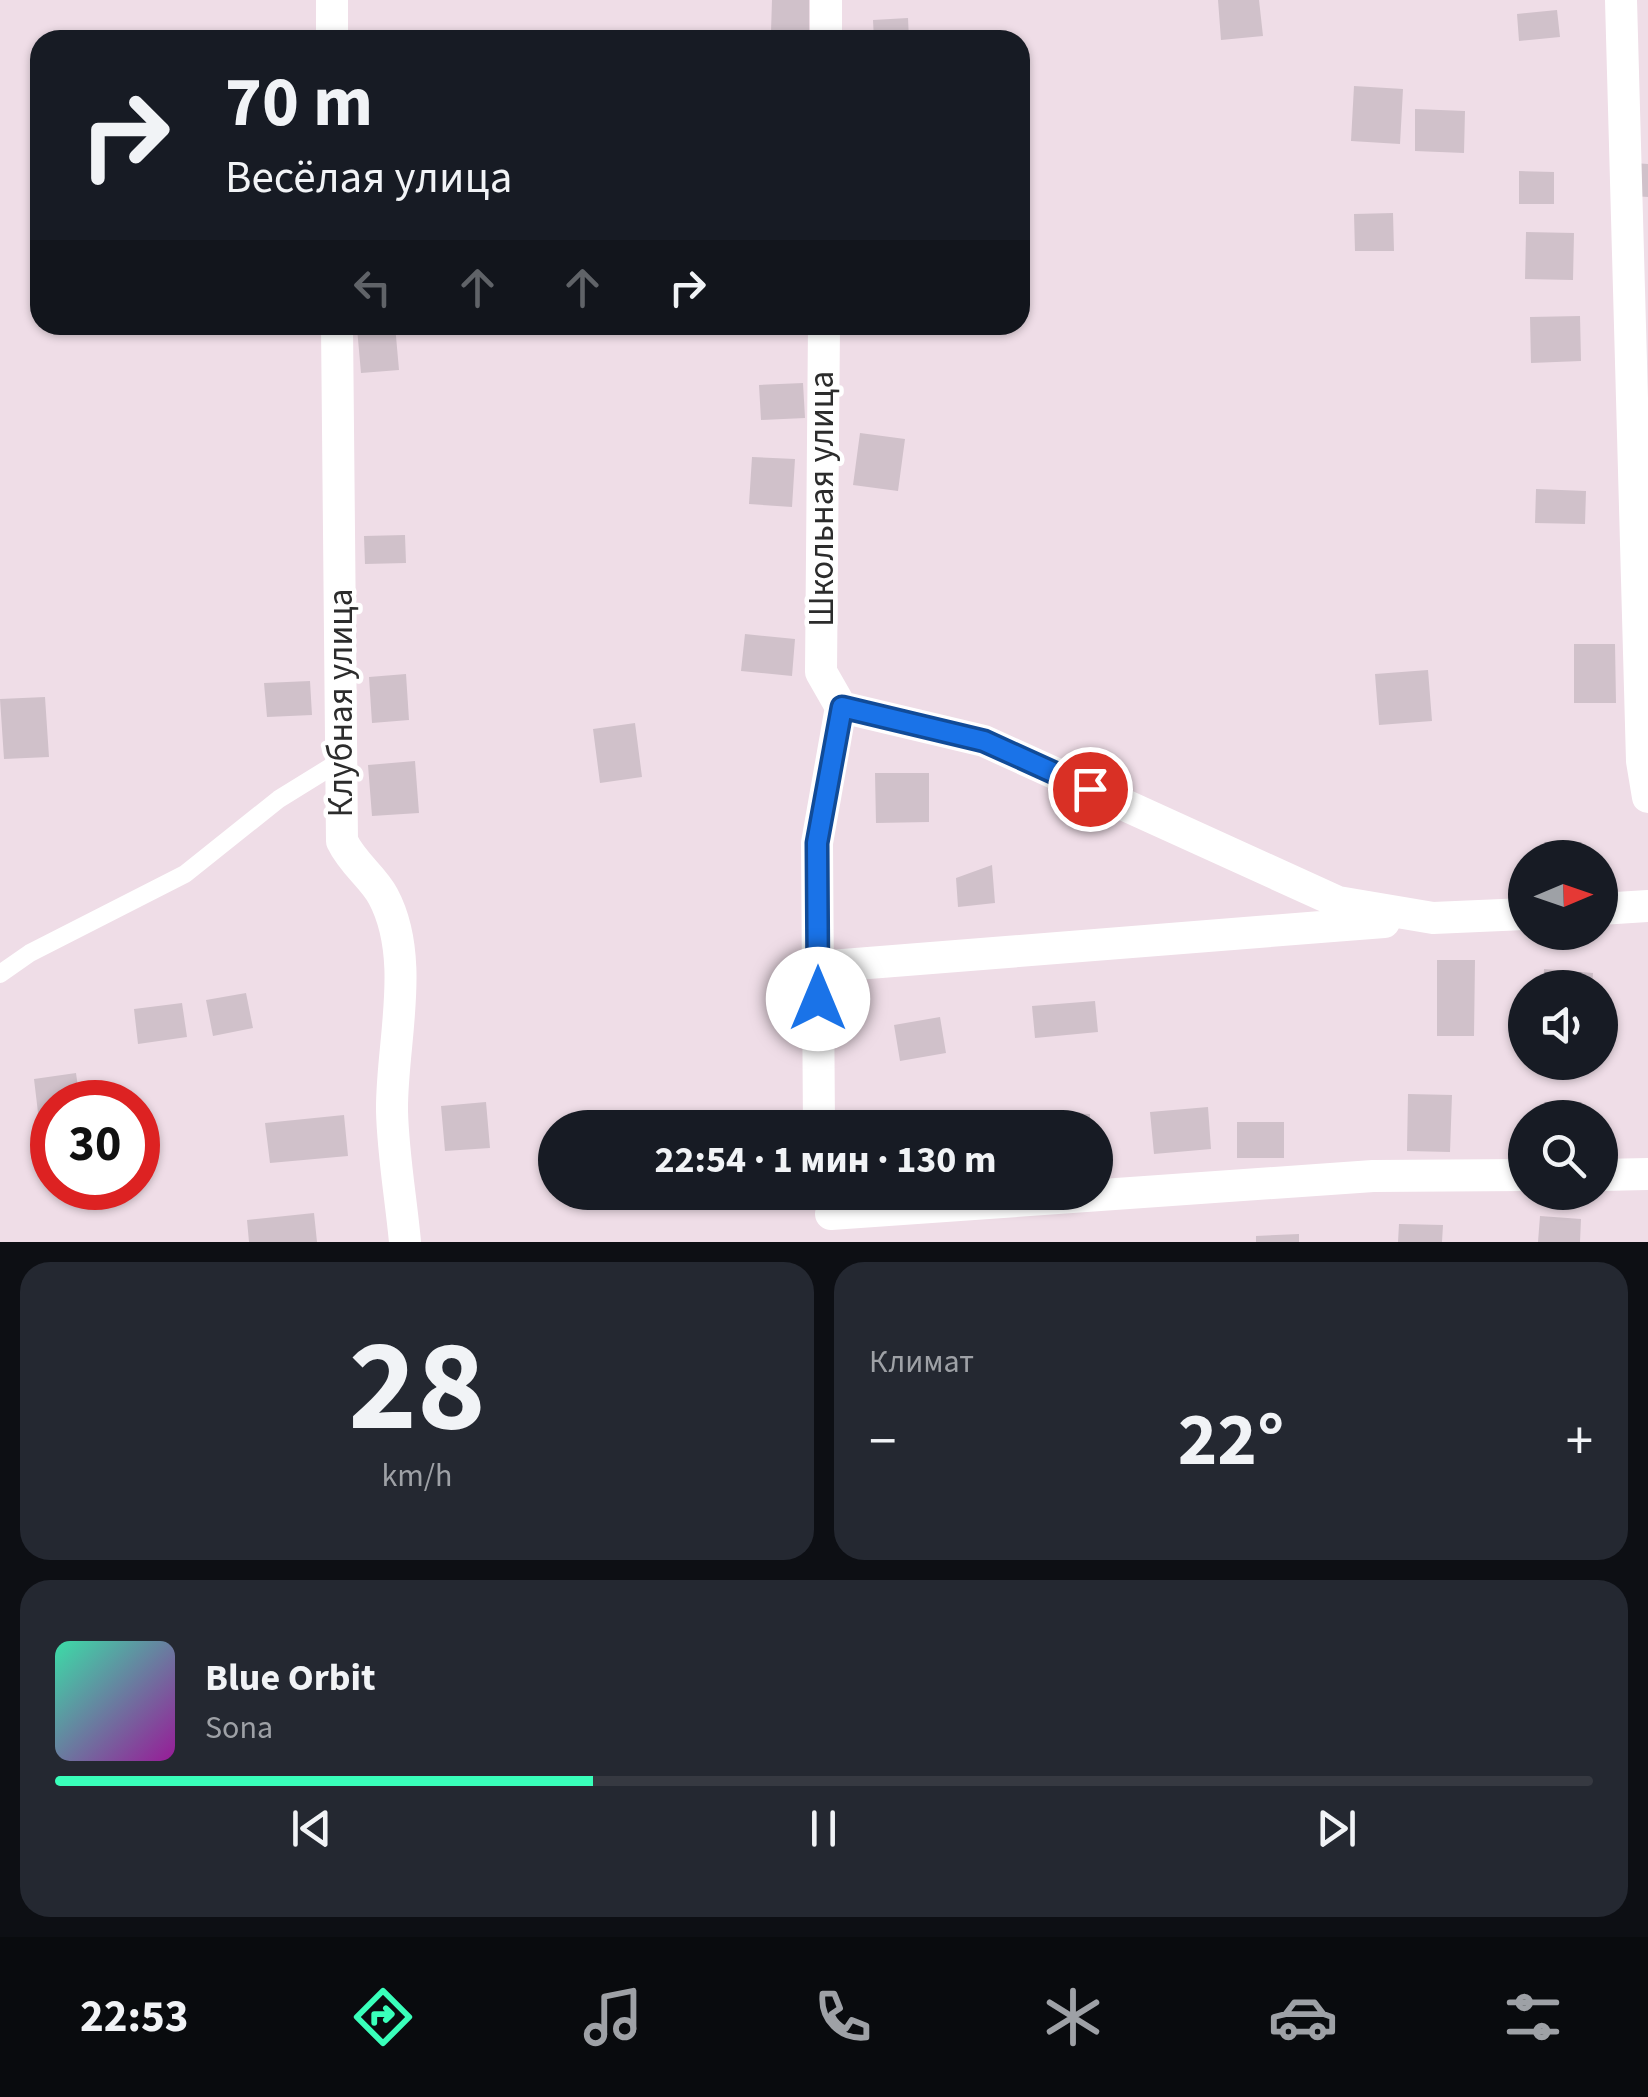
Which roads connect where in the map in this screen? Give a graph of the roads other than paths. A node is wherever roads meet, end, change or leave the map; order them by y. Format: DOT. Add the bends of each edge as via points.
graph roads {
  1 [pos="332,0"];
  2 [pos="826,0"];
  3 [pos="1622,0"];
  4 [pos="332,30"];
  5 [pos="826,30"];
  6 [pos="337,335"];
  7 [pos="824,335"];
  8 [pos="842,707"];
  9 [pos="344,759"];
  10 [pos="1648,797"];
  11 [pos="1648,906"];
  12 [pos="1618,908"];
  13 [pos="1508,915"];
  14 [pos="1433,918"];
  15 [pos="818,967"];
  16 [pos="0,974"];
  17 [pos="819,1110"];
  18 [pos="1618,1174"];
  19 [pos="1648,1174"];
  20 [pos="1508,1175"];
  21 [pos="831,1216"];
  22 [pos="405,1242"];
  1 -- 4 [label="street"];
  2 -- 5 [label="street"];
  3 -- 10 [label="street"];
  6 -- 9 [label="street, Клубная улица"];
  7 -- 8 [label="street, Школьная улица" via="821,672"];
  8 -- 14 [label="street" via="984,741 1338,902"];
  8 -- 15 [label="street" via="817,843"];
  9 -- 16 [label="lane" via="279,799 186,874"];
  9 -- 22 [label="street, Клубная улица" via="342,841 354,865 383,894 394,928 402,1016 392,1109"];
  11 -- 12 [label="street"];
  13 -- 14 [label="street"];
  14 -- 15 [label="street"];
  15 -- 17 [label="street"];
  18 -- 19 [label="street"];
  20 -- 21 [label="street" via="1373,1176"];
}
